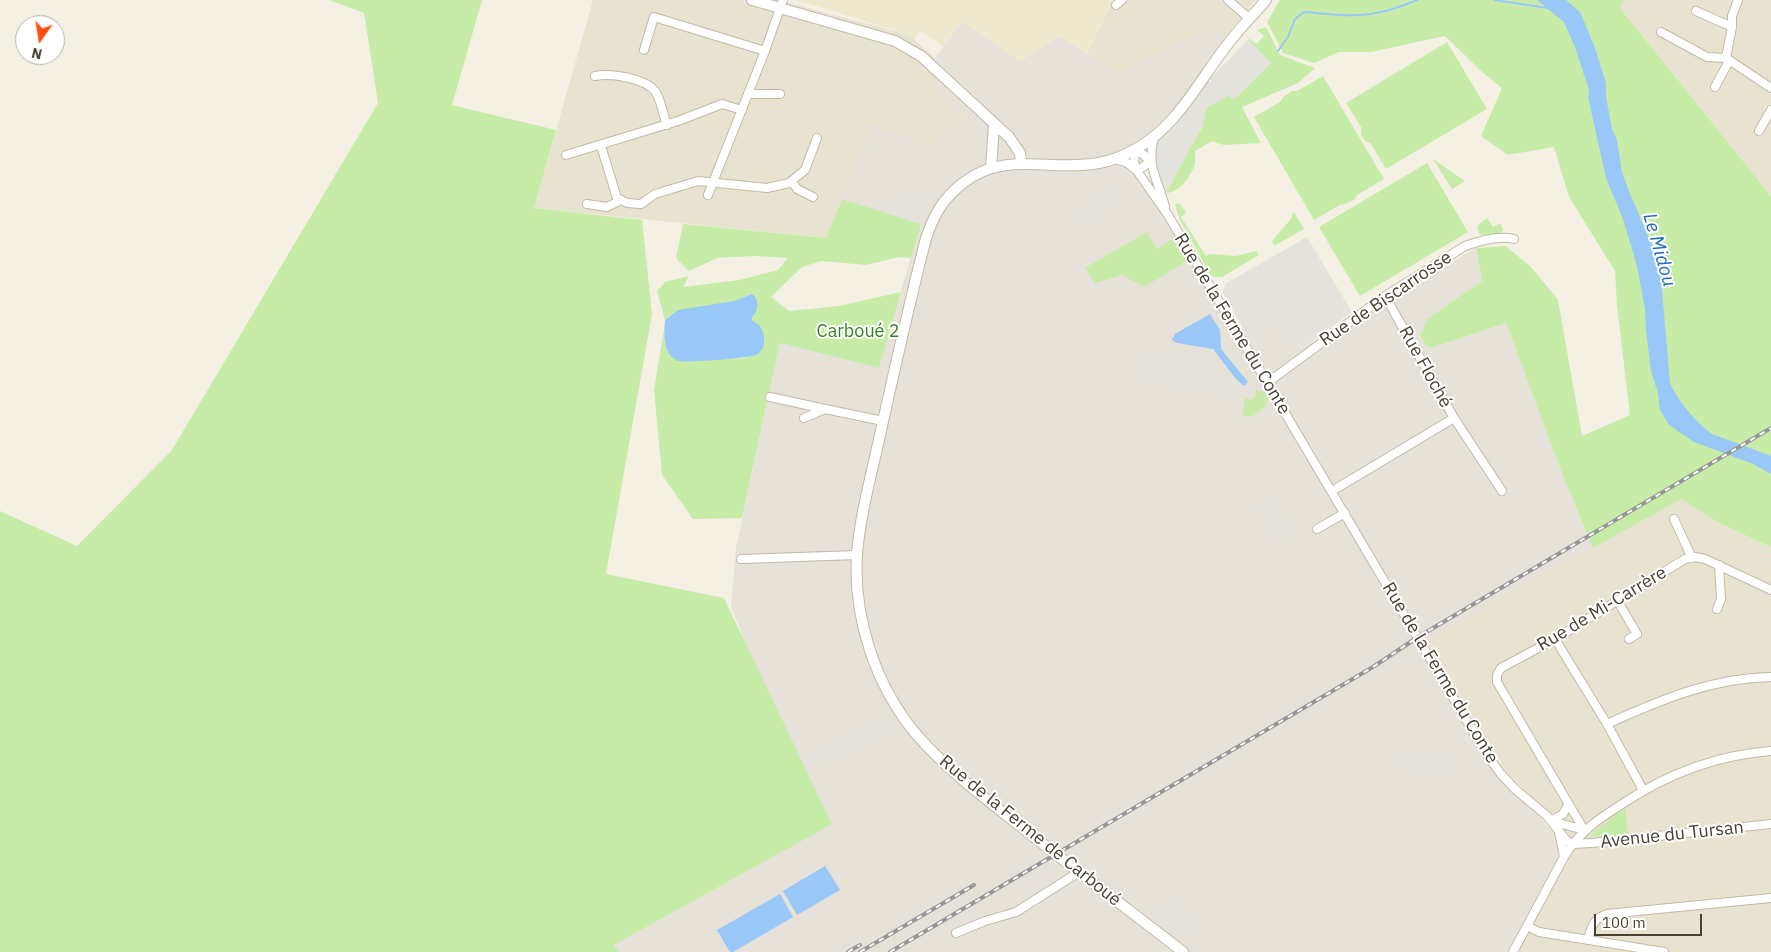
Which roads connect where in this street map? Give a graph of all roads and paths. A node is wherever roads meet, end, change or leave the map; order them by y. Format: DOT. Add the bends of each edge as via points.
graph roads {
  1 [pos="752,0"];
  2 [pos="1122,0"];
  3 [pos="1228,0"];
  4 [pos="1266,0"];
  5 [pos="1738,0"];
  6 [pos="781,4"];
  7 [pos="1116,5"];
  8 [pos="1696,11"];
  9 [pos="1250,19"];
  10 [pos="1732,28"];
  11 [pos="1661,32"];
  12 [pos="644,50"];
  13 [pos="765,51"];
  14 [pos="1728,60"];
  15 [pos="595,76"];
  16 [pos="1715,87"];
  17 [pos="1771,88"];
  18 [pos="748,94"];
  19 [pos="780,94"];
  20 [pos="761,95"];
  21 [pos="763,104"];
  22 [pos="742,110"];
  23 [pos="1771,110"];
  24 [pos="666,125"];
  25 [pos="994,125"];
  26 [pos="1759,131"];
  27 [pos="1154,137"];
  28 [pos="817,138"];
  29 [pos="601,146"];
  30 [pos="1135,150"];
  31 [pos="566,155"];
  32 [pos="1114,159"];
  33 [pos="1150,162"];
  34 [pos="1021,163"];
  35 [pos="991,168"];
  36 [pos="1137,171"];
  37 [pos="792,180"];
  38 [pos="712,181"];
  39 [pos="708,195"];
  40 [pos="813,197"];
  41 [pos="620,200"];
  42 [pos="587,204"];
  43 [pos="1166,212"];
  44 [pos="1514,239"];
  45 [pos="1385,296"];
  46 [pos="1267,383"];
  47 [pos="770,397"];
  48 [pos="825,409"];
  49 [pos="804,418"];
  50 [pos="1454,418"];
  51 [pos="883,421"];
  52 [pos="1332,491"];
  53 [pos="1502,491"];
  54 [pos="1346,513"];
  55 [pos="1674,519"];
  56 [pos="1317,530"];
  57 [pos="857,555"];
  58 [pos="741,558"];
  59 [pos="1692,558"];
  60 [pos="1719,565"];
  61 [pos="1771,590"];
  62 [pos="1617,600"];
  63 [pos="1717,609"];
  64 [pos="1555,639"];
  65 [pos="1628,639"];
  66 [pos="1771,677"];
  67 [pos="1607,724"];
  68 [pos="1771,751"];
  69 [pos="1643,790"];
  70 [pos="1568,805"];
  71 [pos="1551,821"];
  72 [pos="1771,824"];
  73 [pos="1558,830"];
  74 [pos="1584,830"];
  75 [pos="1572,844"];
  76 [pos="1564,858"];
  77 [pos="1079,872"];
  78 [pos="1771,898"];
  79 [pos="1527,926"];
  80 [pos="956,933"];
  81 [pos="1588,940"];
  82 [pos="1182,952"];
  83 [pos="1513,952"];
  84 [pos="1664,952"];
  1 -- 6 [label="street"];
  2 -- 7 [label="street"];
  3 -- 9 [label="street"];
  4 -- 9 [label="street"];
  5 -- 10 [label="street" via="1732,16"];
  6 -- 13 [label="street"];
  6 -- 25 [label="street" via="895,41 921,56"];
  8 -- 10 [label="street"];
  9 -- 27 [label="street" via="1175,118"];
  10 -- 14 [label="street"];
  11 -- 14 [label="street" via="1707,57"];
  12 -- 13 [label="street" via="655,13"];
  13 -- 18 [label="street"];
  14 -- 16 [label="street"];
  14 -- 17 [label="street"];
  15 -- 24 [label="street" via="608,74 647,83 656,93"];
  18 -- 20 [label="street"];
  18 -- 22 [label="street"];
  19 -- 20 [label="street"];
  20 -- 21 [label="street"];
  22 -- 24 [label="street" via="722,104"];
  22 -- 38 [label="street"];
  23 -- 26 [label="street"];
  24 -- 29 [label="street"];
  25 -- 34 [label="street" via="1015,144"];
  25 -- 35 [label="street"];
  27 -- 30 [label="street"];
  27 -- 33 [label="street, Rue de la Ferme du Conte"];
  28 -- 37 [label="street" via="805,170"];
  29 -- 31 [label="street"];
  29 -- 41 [label="street"];
  30 -- 32 [label="street, Rue de la Ferme de Carboué"];
  30 -- 33 [label="street"];
  30 -- 36 [label="street, Rue de la Ferme du Conte"];
  32 -- 34 [label="street, Rue de la Ferme de Carboué" via="1083,165"];
  32 -- 36 [label="street, Rue de la Ferme du Conte" via="1126,162"];
  33 -- 36 [label="street"];
  33 -- 43 [label="street, Rue de la Ferme du Conte"];
  34 -- 35 [label="street, Rue de la Ferme de Carboué"];
  35 -- 51 [label="street, Rue de la Ferme de Carboué" via="974,174 944,200 929,227"];
  36 -- 43 [label="street, Rue de la Ferme du Conte"];
  37 -- 38 [label="street" via="767,188"];
  37 -- 40 [label="street" via="797,189"];
  38 -- 39 [label="street"];
  38 -- 41 [label="street" via="698,181 663,191 641,204 627,204"];
  41 -- 42 [label="street" via="607,207"];
  43 -- 46 [label="street, Rue de la Ferme du Conte"];
  44 -- 45 [label="street, Rue de Biscarrosse" via="1479,241 1465,246"];
  45 -- 46 [label="street, Rue de Biscarrosse"];
  45 -- 50 [label="street, Rue Floché"];
  46 -- 52 [label="street, Rue de la Ferme du Conte"];
  47 -- 48 [label="street"];
  48 -- 49 [label="street"];
  48 -- 51 [label="street"];
  50 -- 52 [label="street, Rue Floché"];
  50 -- 53 [label="street"];
  51 -- 57 [label="street, Rue de la Ferme de Carboué" via="863,510"];
  52 -- 54 [label="street, Rue de la Ferme du Conte"];
  54 -- 56 [label="street"];
  54 -- 71 [label="street, Rue de la Ferme du Conte" via="1487,754 1515,789"];
  55 -- 59 [label="street"];
  57 -- 58 [label="street"];
  57 -- 77 [label="street, Rue de la Ferme de Carboué" via="857,590 870,650 895,704 915,733 979,794"];
  59 -- 60 [label="street, Rue de Mi-Carrère" via="1706,559"];
  59 -- 62 [label="street, Rue de Mi-Carrère" via="1685,559"];
  60 -- 61 [label="street"];
  60 -- 63 [label="street" via="1721,599"];
  62 -- 64 [label="street, Rue de Mi-Carrère"];
  62 -- 65 [label="street" via="1637,634"];
  64 -- 67 [label="street"];
  64 -- 70 [label="street, Rue de Mi-Carrère" via="1501,668 1497,682"];
  66 -- 67 [label="street" via="1733,680 1692,690 1654,702"];
  67 -- 69 [label="street"];
  68 -- 69 [label="street" via="1725,757 1693,767"];
  69 -- 74 [label="street"];
  70 -- 71 [label="street" via="1563,814"];
  70 -- 74 [label="street"];
  71 -- 73 [label="street, Rue de la Ferme du Conte"];
  71 -- 74 [label="street, Rue de la Ferme du Conte"];
  72 -- 75 [label="street, Avenue du Tursan"];
  73 -- 75 [label="street, Rue de la Ferme du Conte"];
  73 -- 76 [label="street, Rue de la Ferme du Conte"];
  74 -- 75 [label="street"];
  75 -- 76 [label="street"];
  76 -- 79 [label="street"];
  77 -- 80 [label="street" via="1016,912"];
  77 -- 82 [label="street, Rue de la Ferme de Carboué"];
  78 -- 81 [label="street" via="1607,914 1592,925"];
  79 -- 81 [label="street" via="1539,932"];
  79 -- 83 [label="street"];
  81 -- 84 [label="street"];
}
